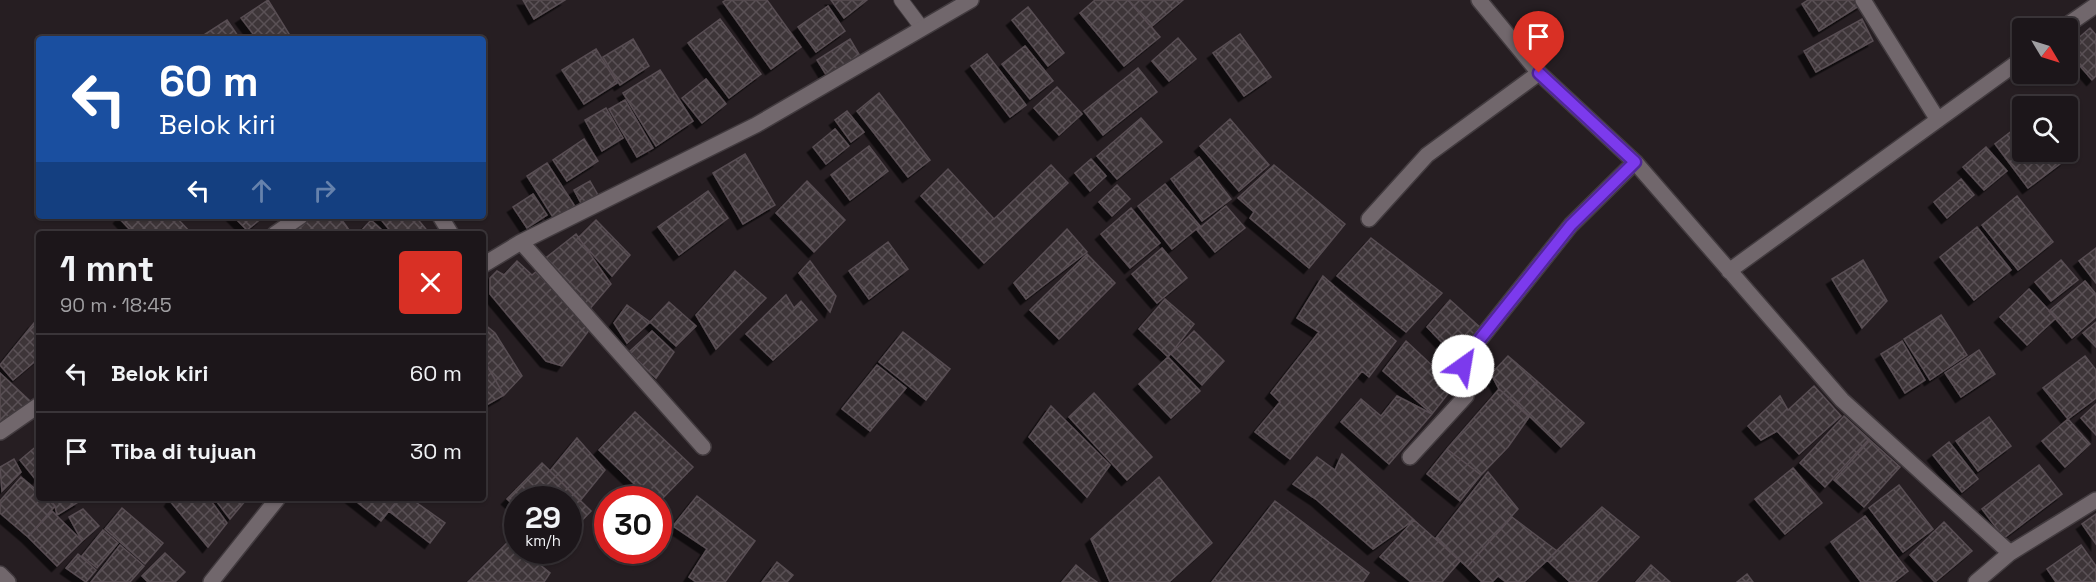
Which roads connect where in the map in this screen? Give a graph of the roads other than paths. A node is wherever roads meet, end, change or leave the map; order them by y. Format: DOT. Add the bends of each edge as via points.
graph roads {
  1 [pos="902,0"];
  2 [pos="971,0"];
  3 [pos="1479,0"];
  4 [pos="1863,0"];
  5 [pos="2096,5"];
  6 [pos="2077,18"];
  7 [pos="922,28"];
  8 [pos="2012,65"];
  9 [pos="1539,73"];
  10 [pos="1938,120"];
  11 [pos="1635,162"];
  12 [pos="297,219"];
  13 [pos="1369,219"];
  14 [pos="279,231"];
  15 [pos="521,242"];
  16 [pos="486,263"];
  17 [pos="1729,271"];
  18 [pos="36,407"];
  19 [pos="0,432"];
  20 [pos="703,447"];
  21 [pos="1410,457"];
  22 [pos="2096,500"];
  23 [pos="276,501"];
  24 [pos="2010,553"];
  25 [pos="0,574"];
  26 [pos="1980,581"];
  27 [pos="8,582"];
  28 [pos="211,582"];
  1 -- 7 [label="lane"];
  2 -- 7 [label="street"];
  3 -- 9 [label="street"];
  4 -- 10 [label="street"];
  5 -- 6 [label="street"];
  7 -- 15 [label="street" via="756,125"];
  8 -- 10 [label="street"];
  9 -- 11 [label="street"];
  9 -- 13 [label="street" via="1427,155"];
  10 -- 17 [label="street"];
  11 -- 17 [label="street"];
  11 -- 21 [label="street" via="1571,225 1465,358 1466,396"];
  12 -- 14 [label="street"];
  15 -- 16 [label="street"];
  15 -- 20 [label="street"];
  17 -- 24 [label="street" via="1842,400"];
  18 -- 19 [label="street"];
  22 -- 24 [label="street"];
  23 -- 28 [label="street"];
  24 -- 26 [label="street"];
  25 -- 27 [label="street"];
}
